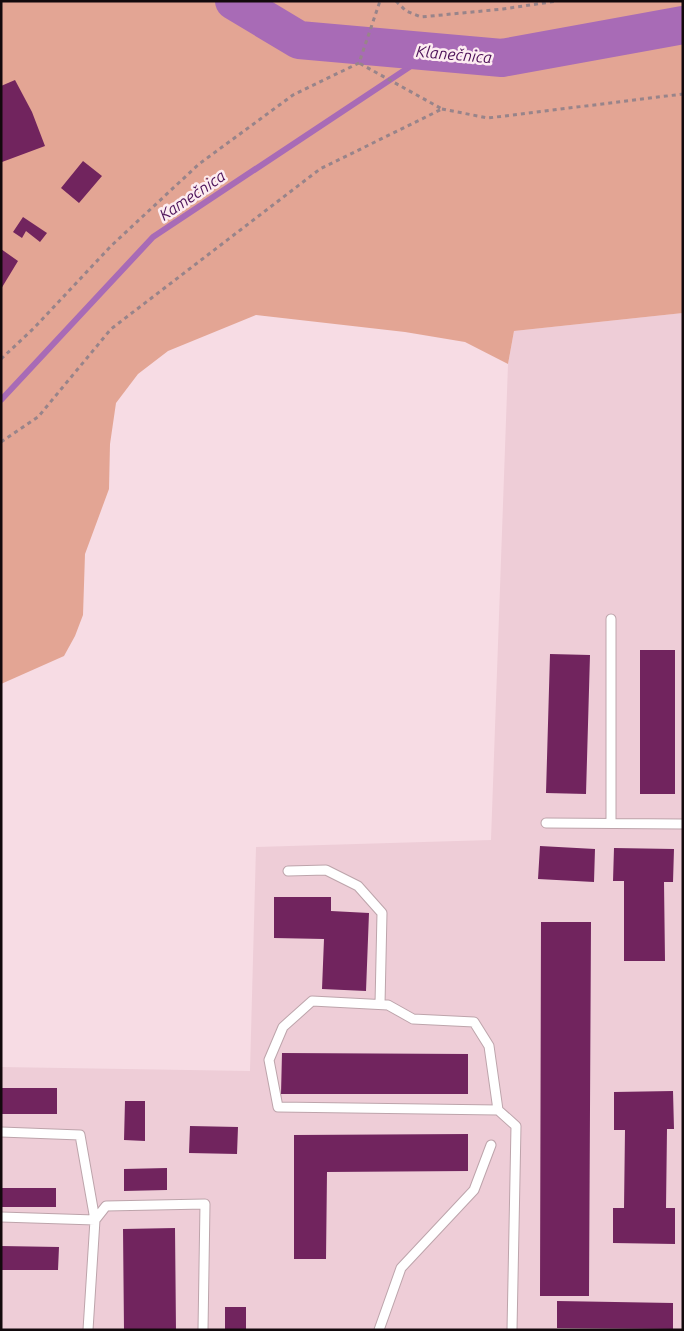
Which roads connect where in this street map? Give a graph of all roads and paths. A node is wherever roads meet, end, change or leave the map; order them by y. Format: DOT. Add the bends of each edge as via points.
graph roads {
  1 [pos="380,1"];
  2 [pos="396,1"];
  3 [pos="556,1"];
  4 [pos="359,63"];
  5 [pos="683,94"];
  6 [pos="442,109"];
  7 [pos="1,359"];
  8 [pos="1,442"];
  9 [pos="611,619"];
  10 [pos="546,822"];
  11 [pos="611,823"];
  12 [pos="683,824"];
  13 [pos="288,871"];
  14 [pos="380,1004"];
  15 [pos="498,1110"];
  16 [pos="1,1132"];
  17 [pos="491,1144"];
  18 [pos="1,1217"];
  19 [pos="95,1220"];
  20 [pos="88,1330"];
  21 [pos="203,1330"];
  22 [pos="379,1330"];
  23 [pos="512,1330"];
  1 -- 4 [label="path"];
  2 -- 3 [label="path" via="406,11 421,16"];
  4 -- 6 [label="path"];
  4 -- 7 [label="path" via="293,95 198,164 111,246"];
  5 -- 6 [label="path" via="488,118"];
  6 -- 8 [label="path" via="320,169 111,329 38,417"];
  9 -- 11 [label="lane"];
  10 -- 11 [label="lane"];
  11 -- 12 [label="lane"];
  13 -- 14 [label="lane" via="326,870 358,886 382,913"];
  14 -- 15 [label="lane" via="413,1019 474,1022 489,1046"];
  14 -- 15 [label="lane" via="312,1001 283,1027 269,1060 278,1107"];
  15 -- 23 [label="lane" via="516,1126"];
  16 -- 19 [label="lane" via="80,1135"];
  17 -- 22 [label="lane" via="474,1190 401,1268"];
  18 -- 19 [label="lane"];
  19 -- 20 [label="lane"];
  19 -- 21 [label="lane" via="106,1206 205,1204"];
}
